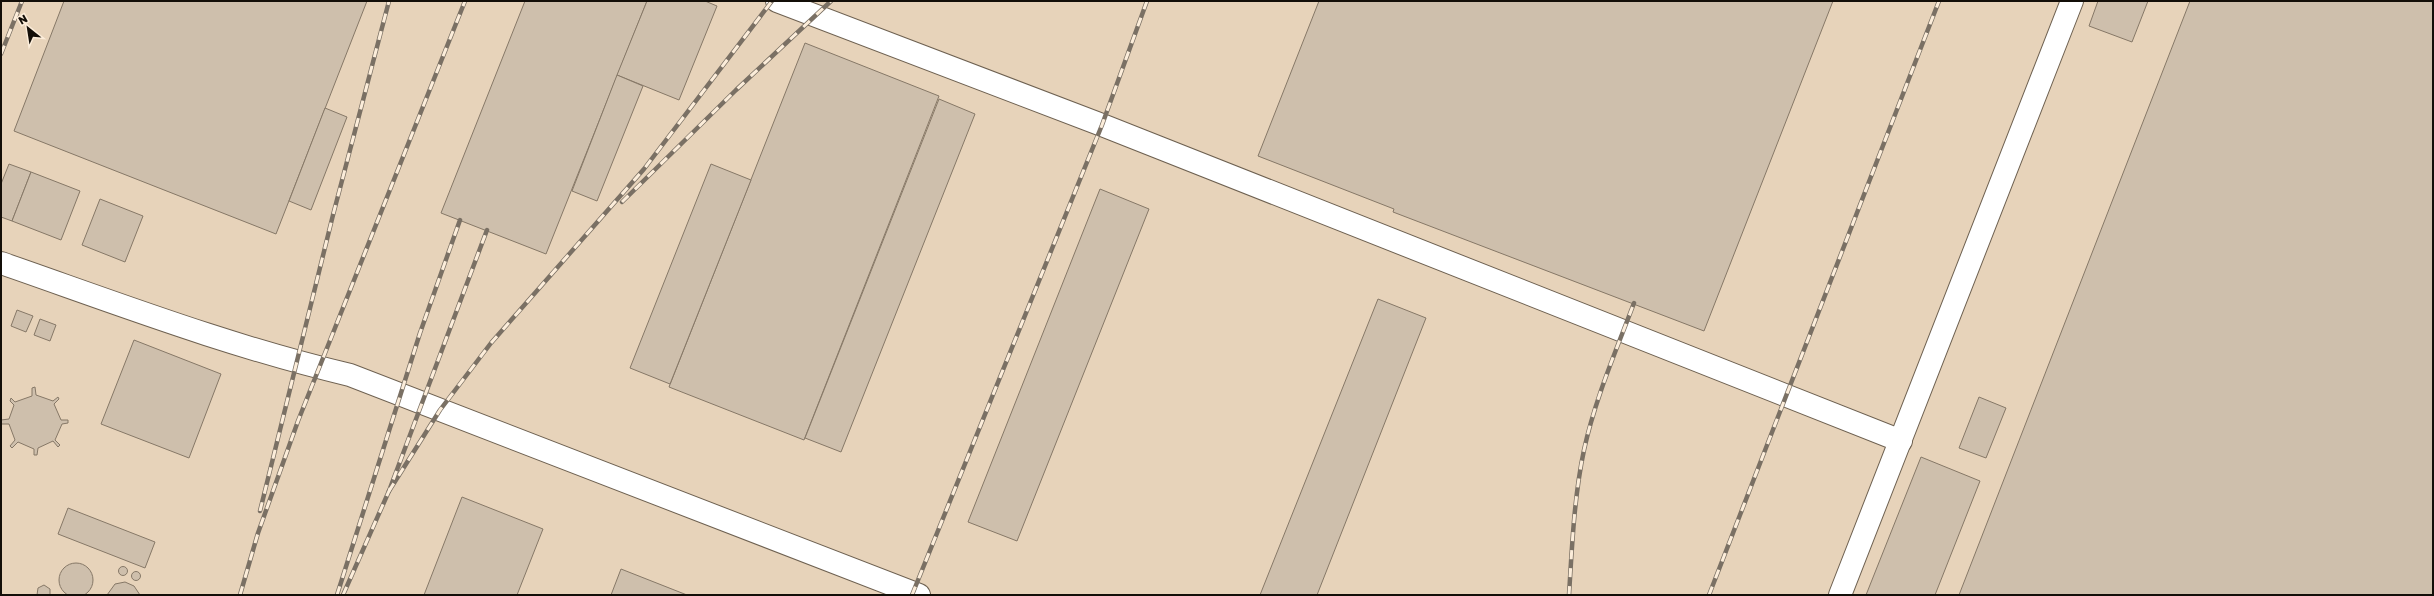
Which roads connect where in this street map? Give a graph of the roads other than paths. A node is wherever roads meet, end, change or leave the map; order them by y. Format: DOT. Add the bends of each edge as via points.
graph roads {
  1 [pos="777,1"];
  2 [pos="2072,1"];
  3 [pos="1,263"];
  4 [pos="1901,441"];
  5 [pos="919,595"];
  6 [pos="1840,595"];
  1 -- 4 [label="lane" via="1102,125"];
  2 -- 4 [label="lane"];
  3 -- 5 [label="lane" via="238,344 350,375"];
  4 -- 6 [label="lane"];
}
